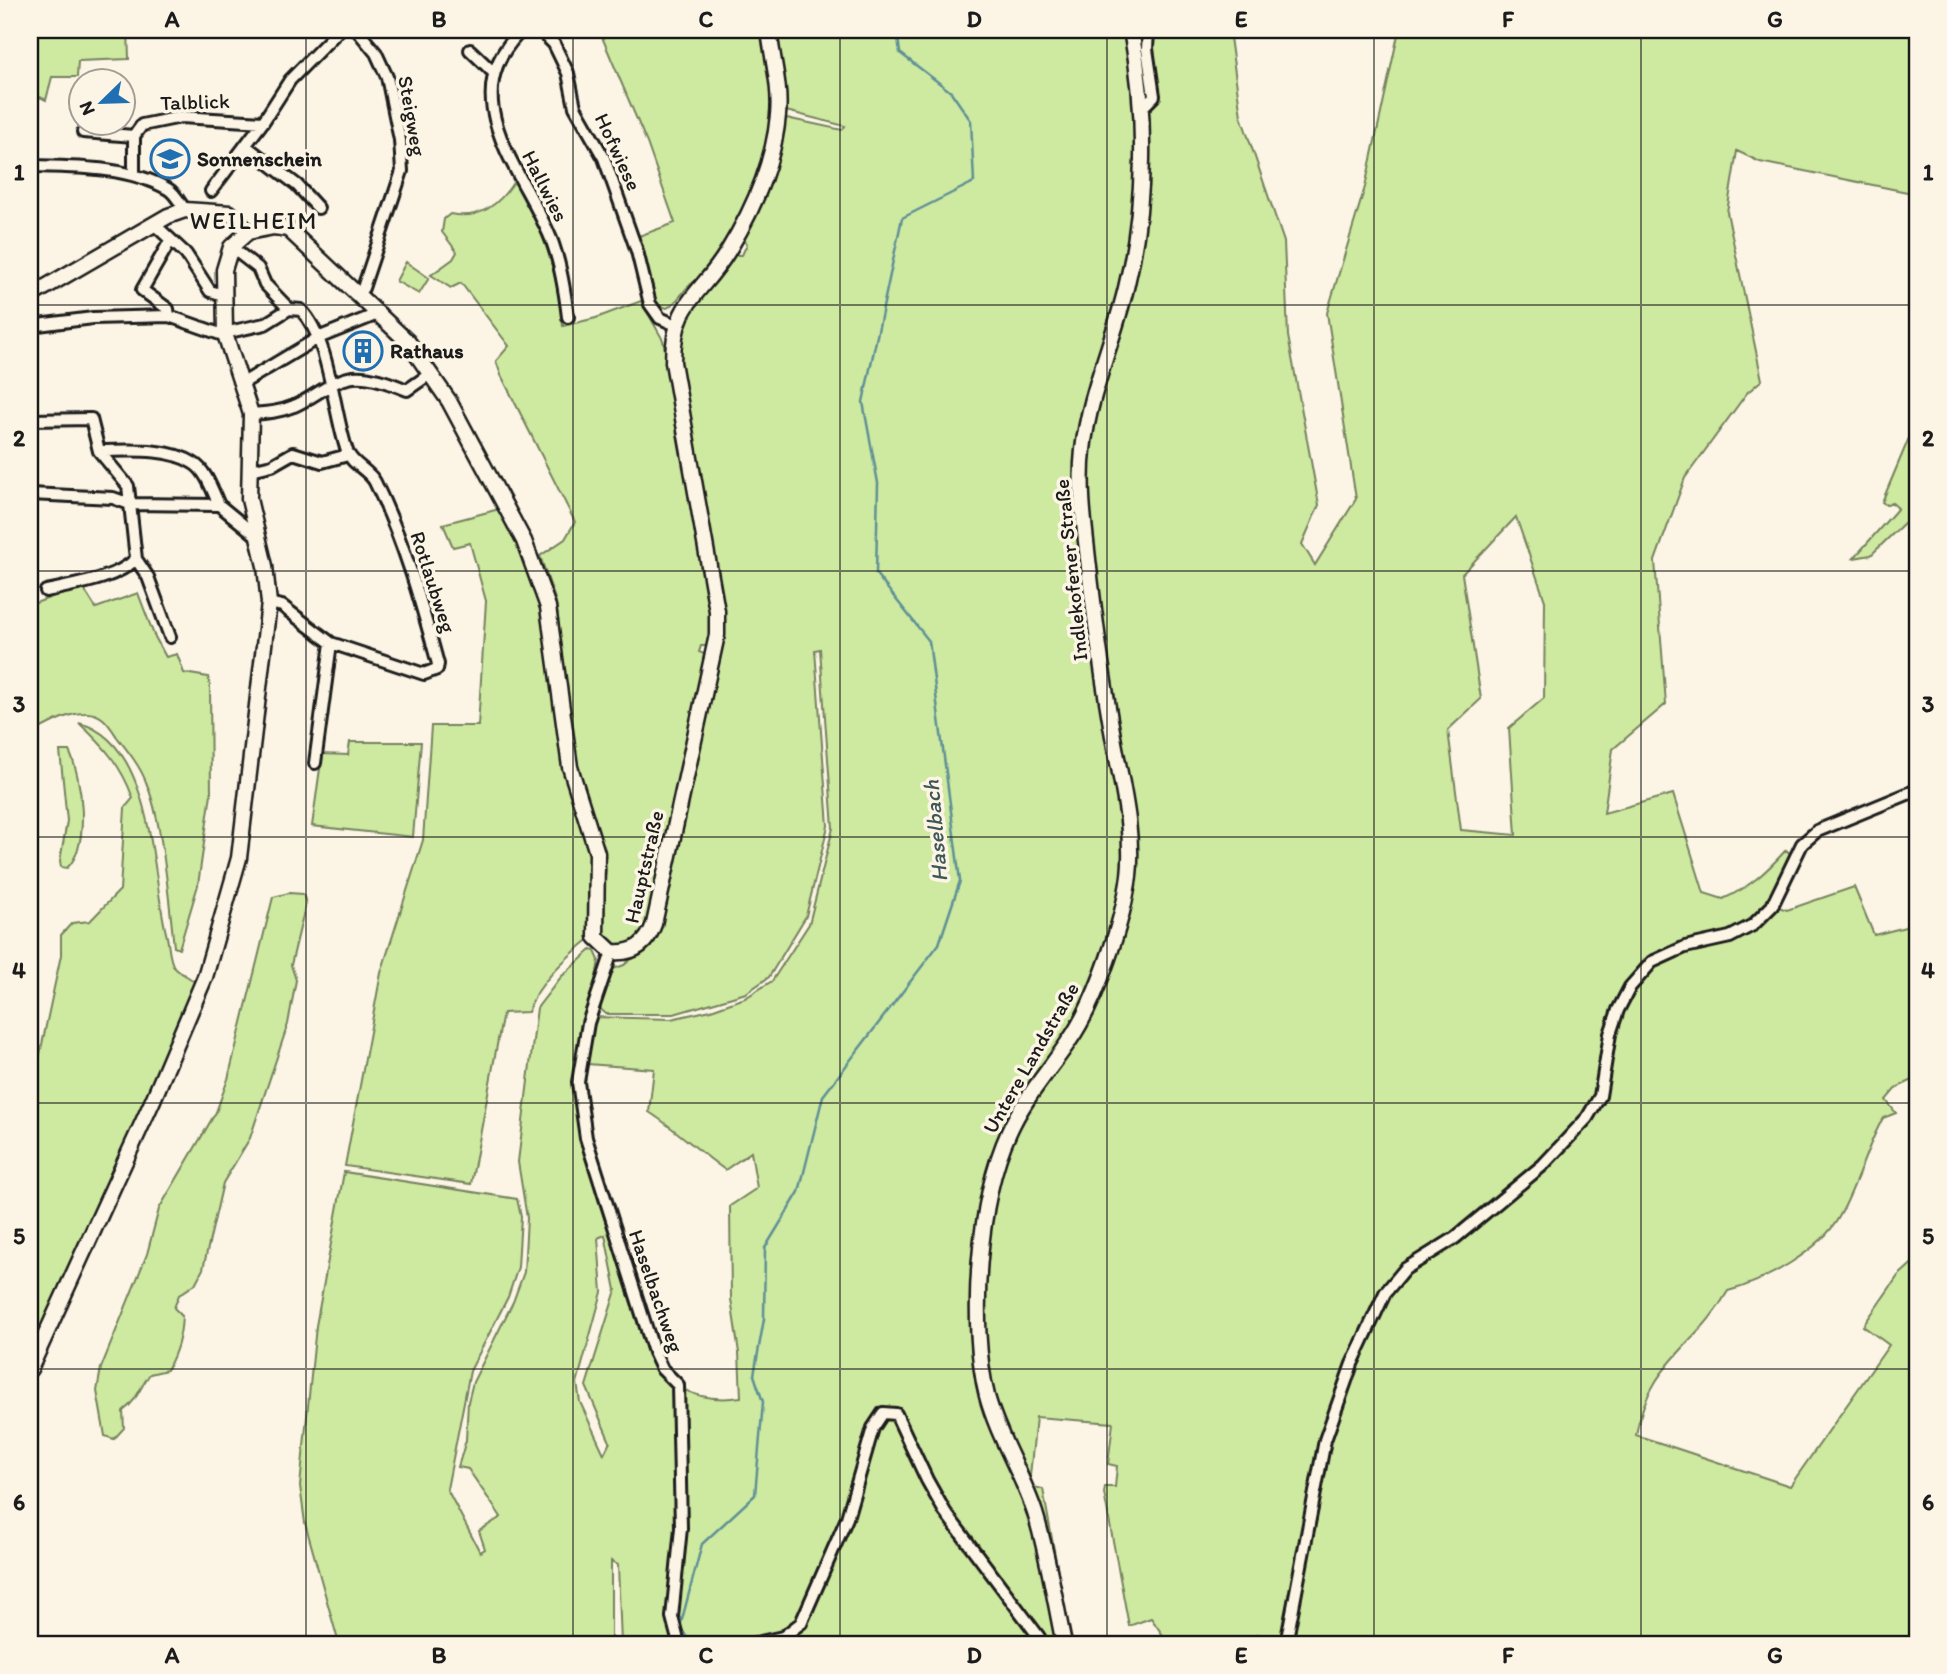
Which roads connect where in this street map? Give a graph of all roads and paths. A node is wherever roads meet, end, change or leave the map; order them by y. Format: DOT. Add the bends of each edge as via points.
graph roads {
  1 [pos="339,30"];
  2 [pos="356,30"];
  3 [pos="522,30"];
  4 [pos="540,30"];
  5 [pos="769,30"];
  6 [pos="1131,30"];
  7 [pos="1148,30"];
  8 [pos="470,50"];
  9 [pos="494,72"];
  10 [pos="1142,108"];
  11 [pos="264,122"];
  12 [pos="136,133"];
  13 [pos="134,136"];
  14 [pos="246,146"];
  15 [pos="30,166"];
  16 [pos="134,175"];
  17 [pos="211,191"];
  18 [pos="318,208"];
  19 [pos="185,210"];
  20 [pos="154,224"];
  21 [pos="248,232"];
  22 [pos="170,242"];
  23 [pos="231,247"];
  24 [pos="358,294"];
  25 [pos="224,295"];
  26 [pos="30,296"];
  27 [pos="289,309"];
  28 [pos="380,313"];
  29 [pos="169,316"];
  30 [pos="568,317"];
  31 [pos="677,325"];
  32 [pos="30,326"];
  33 [pos="225,334"];
  34 [pos="318,338"];
  35 [pos="430,374"];
  36 [pos="243,383"];
  37 [pos="329,386"];
  38 [pos="251,414"];
  39 [pos="30,420"];
  40 [pos="99,451"];
  41 [pos="348,455"];
  42 [pos="251,470"];
  43 [pos="30,494"];
  44 [pos="130,504"];
  45 [pos="219,505"];
  46 [pos="257,536"];
  47 [pos="136,559"];
  48 [pos="46,592"];
  49 [pos="269,603"];
  50 [pos="170,637"];
  51 [pos="331,643"];
  52 [pos="315,763"];
  53 [pos="1917,790"];
  54 [pos="612,952"];
  55 [pos="1099,982"];
  56 [pos="30,1369"];
  57 [pos="679,1644"];
  58 [pos="752,1644"];
  59 [pos="1041,1644"];
  60 [pos="1064,1644"];
  61 [pos="1286,1644"];
  1 -- 11 [label="street" via="290,80"];
  2 -- 24 [label="street, Steigweg" via="376,53 387,77 402,171"];
  3 -- 9 [label="street" via="498,58"];
  4 -- 31 [label="street, Hofwiese" via="554,44 568,72 575,107 604,158 637,251 650,304 660,318"];
  5 -- 31 [label="street, Hauptstraße" via="778,115 771,155 728,252 688,300"];
  6 -- 10 [label="street, Indlekofener Straße"];
  7 -- 10 [label="street" via="1154,96"];
  8 -- 9 [label="street"];
  9 -- 30 [label="street, Hallwies" via="494,111 501,140 552,243"];
  10 -- 55 [label="street, Indlekofener Straße" via="1137,237 1126,292 1092,395 1082,461 1083,519 1097,647 1130,840 1129,877"];
  11 -- 12 [label="street, Talblick" via="181,117 142,124"];
  11 -- 14 [label="street"];
  13 -- 16 [label="street"];
  14 -- 17 [label="street"];
  14 -- 18 [label="street" via="297,185"];
  15 -- 16 [label="street"];
  16 -- 19 [label="street" via="170,190"];
  19 -- 20 [label="street"];
  19 -- 21 [label="street" via="230,213"];
  20 -- 22 [label="street"];
  20 -- 26 [label="street"];
  21 -- 23 [label="street"];
  21 -- 24 [label="street, Hauptstraße" via="288,229"];
  22 -- 25 [label="street" via="186,254 210,291"];
  22 -- 29 [label="street" via="142,290 168,309"];
  23 -- 25 [label="street" via="226,257"];
  23 -- 27 [label="street" via="258,268 265,284"];
  24 -- 28 [label="street, Hauptstraße"];
  25 -- 33 [label="street"];
  27 -- 33 [label="street" via="265,324"];
  27 -- 34 [label="street" via="301,310"];
  28 -- 34 [label="street"];
  28 -- 35 [label="street, Hauptstraße"];
  29 -- 32 [label="street"];
  29 -- 33 [label="street"];
  31 -- 54 [label="street, Hauptstraße" via="673,362 717,611 717,635 654,924 640,947"];
  33 -- 36 [label="street"];
  34 -- 36 [label="street"];
  34 -- 37 [label="street"];
  35 -- 37 [label="street" via="407,390 360,378"];
  35 -- 54 [label="street, Hauptstraße" via="490,475 539,578 554,647 570,767 597,853 596,937"];
  36 -- 38 [label="street"];
  37 -- 38 [label="street" via="297,405"];
  37 -- 41 [label="street"];
  38 -- 42 [label="street"];
  39 -- 40 [label="street" via="91,419"];
  40 -- 44 [label="street" via="128,486"];
  40 -- 45 [label="street" via="148,452 193,463"];
  41 -- 42 [label="street" via="322,462 293,453"];
  41 -- 51 [label="street, Rotlaubweg" via="373,478 397,532 415,580 437,669 425,674"];
  42 -- 46 [label="street" via="249,499"];
  43 -- 44 [label="street" via="113,498"];
  44 -- 45 [label="street"];
  44 -- 47 [label="street"];
  45 -- 46 [label="street"];
  46 -- 49 [label="street"];
  47 -- 48 [label="street" via="111,575"];
  47 -- 50 [label="street" via="148,577"];
  49 -- 51 [label="street, Rotlaubweg" via="282,606"];
  49 -- 56 [label="street" via="239,858 205,977"];
  51 -- 52 [label="street"];
  53 -- 61 [label="street" via="1817,831 1802,844 1772,906 1753,925 1652,962 1630,987 1618,1010 1600,1096 1587,1118 1543,1165 1455,1238 1405,1269 1385,1293 1352,1364 1325,1440"];
  54 -- 57 [label="street, Haselbachweg" via="588,1023 578,1082 586,1138 654,1352 678,1385 681,1528 672,1617"];
  55 -- 60 [label="street, Untere Landstraße" via="1072,1037 1009,1131 988,1203 981,1252 980,1355 987,1395 1035,1513"];
  58 -- 59 [label="street" via="783,1637 801,1623 847,1517 873,1428 883,1412 890,1411 896,1414 945,1511"];
}
